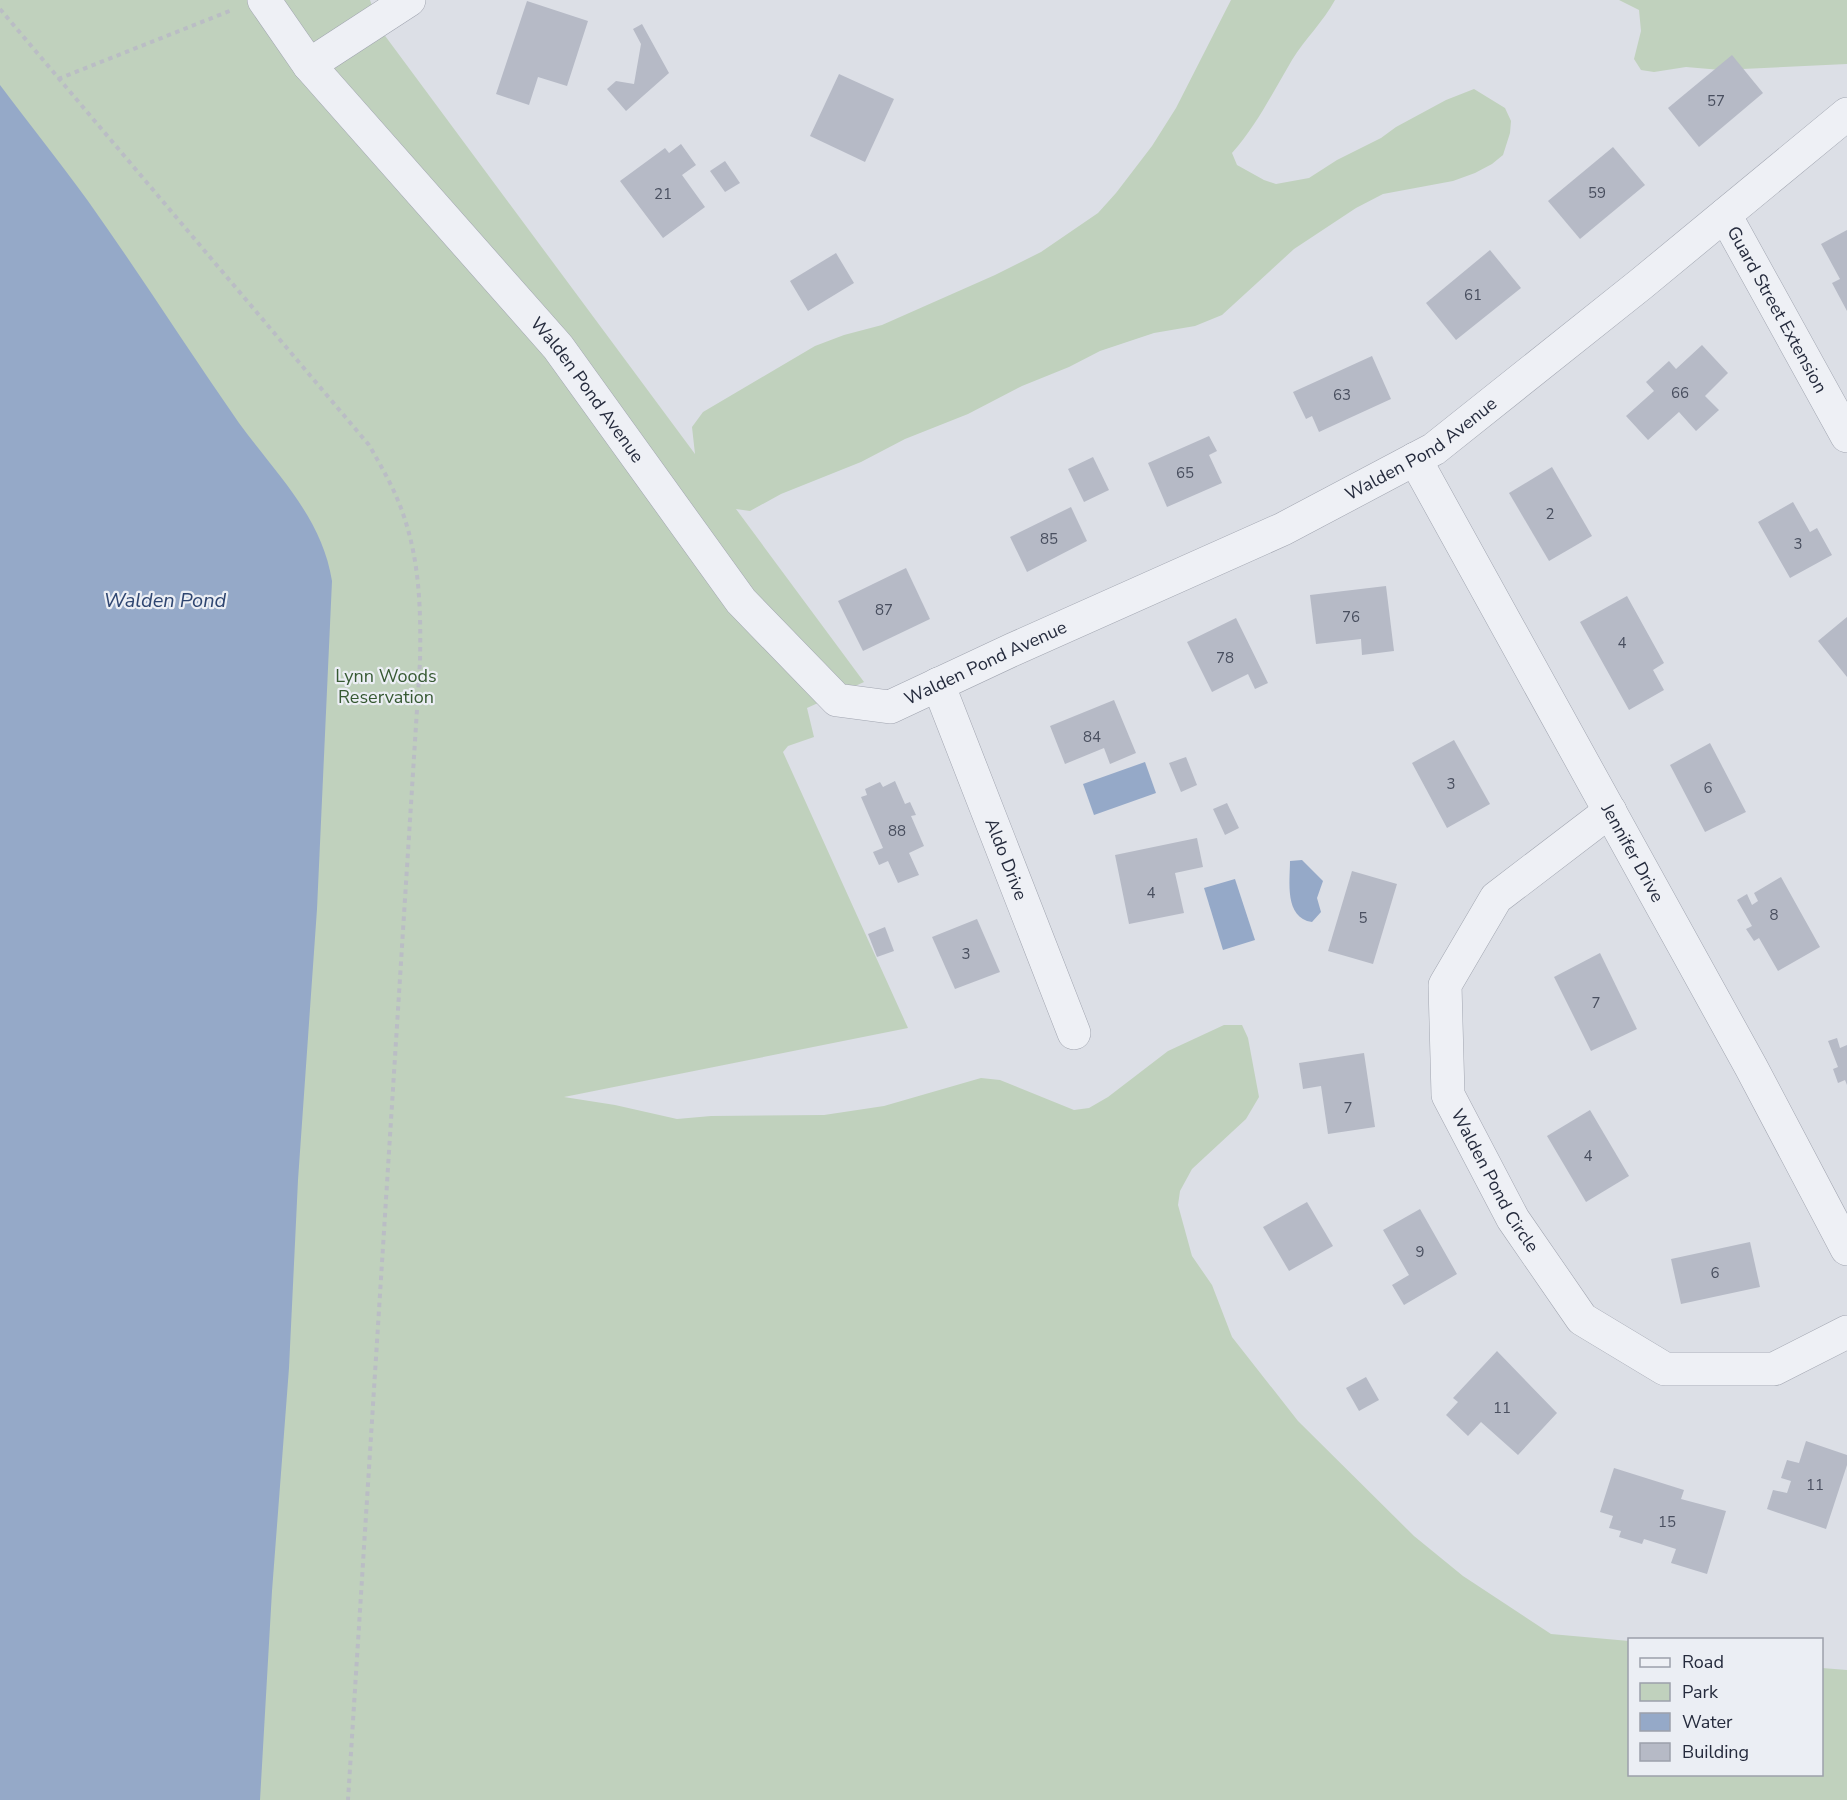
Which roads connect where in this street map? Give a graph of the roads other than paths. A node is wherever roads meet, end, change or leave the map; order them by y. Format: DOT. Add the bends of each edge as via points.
graph roads {
  1 [pos="409,0"];
  2 [pos="250,4"];
  3 [pos="309,65"];
  4 [pos="1847,114"];
  5 [pos="1725,215"];
  6 [pos="1847,436"];
  7 [pos="1415,459"];
  8 [pos="939,684"];
  9 [pos="1610,811"];
  10 [pos="1074,1033"];
  11 [pos="1847,1249"];
  12 [pos="1847,1332"];
  1 -- 3 [label="street"];
  2 -- 3 [label="street, Walden Pond Avenue"];
  3 -- 8 [label="street, Walden Pond Avenue" via="558,347 741,601 837,700 890,707"];
  4 -- 5 [label="street, Walden Pond Avenue"];
  5 -- 6 [label="street, Guard Street Extension"];
  5 -- 7 [label="street, Walden Pond Avenue" via="1434,449"];
  7 -- 8 [label="street, Walden Pond Avenue" via="1283,529"];
  7 -- 9 [label="street, Jennifer Drive"];
  8 -- 10 [label="street, Aldo Drive"];
  9 -- 11 [label="street, Jennifer Drive"];
  9 -- 12 [label="street, Walden Pond Circle" via="1496,898 1445,985 1448,1095 1513,1219 1582,1319 1665,1369 1774,1369"];
}
